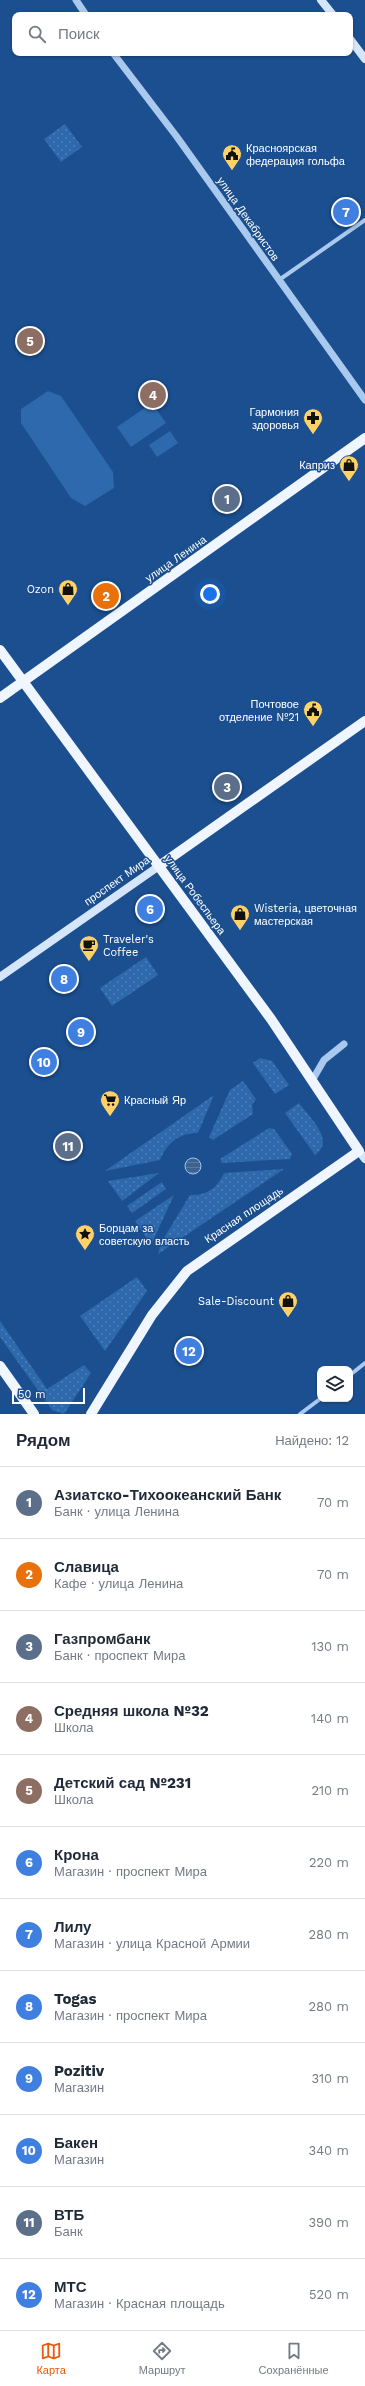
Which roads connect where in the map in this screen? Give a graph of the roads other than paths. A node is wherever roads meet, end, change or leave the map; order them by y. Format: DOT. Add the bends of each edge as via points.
graph roads {
  1 [pos="76,0"];
  2 [pos="321,0"];
  3 [pos="84,12"];
  4 [pos="331,12"];
  5 [pos="353,43"];
  6 [pos="115,56"];
  7 [pos="365,59"];
  8 [pos="365,220"];
  9 [pos="278,281"];
  10 [pos="365,400"];
  11 [pos="365,438"];
  12 [pos="0,650"];
  13 [pos="24,681"];
  14 [pos="0,698"];
  15 [pos="365,721"];
  16 [pos="159,866"];
  17 [pos="0,977"];
  18 [pos="344,1044"];
  19 [pos="313,1079"];
  20 [pos="362,1155"];
  21 [pos="365,1363"];
  22 [pos="0,1366"];
  23 [pos="353,1373"];
  24 [pos="317,1401"];
  25 [pos="34,1414"];
  26 [pos="91,1414"];
  27 [pos="300,1414"];
  1 -- 3 [label="street"];
  2 -- 4 [label="main road"];
  5 -- 7 [label="main road"];
  6 -- 9 [label="street, улица Декабристов" via="177,137"];
  8 -- 9 [label="street"];
  9 -- 10 [label="street, улица Декабристов"];
  11 -- 13 [label="main road, улица Ленина"];
  12 -- 13 [label="main road, улица Робеспьера"];
  13 -- 14 [label="main road, улица Ленина"];
  13 -- 16 [label="main road, улица Робеспьера"];
  15 -- 16 [label="main road, проспект Мира"];
  16 -- 17 [label="main road, проспект Мира"];
  16 -- 19 [label="main road, улица Робеспьера"];
  18 -- 19 [label="street" via="324,1060"];
  19 -- 20 [label="main road, улица Робеспьера"];
  20 -- 26 [label="main road, Красная площадь" via="187,1271 152,1315"];
  21 -- 23 [label="street"];
  22 -- 25 [label="main road"];
  24 -- 27 [label="street"];
}
